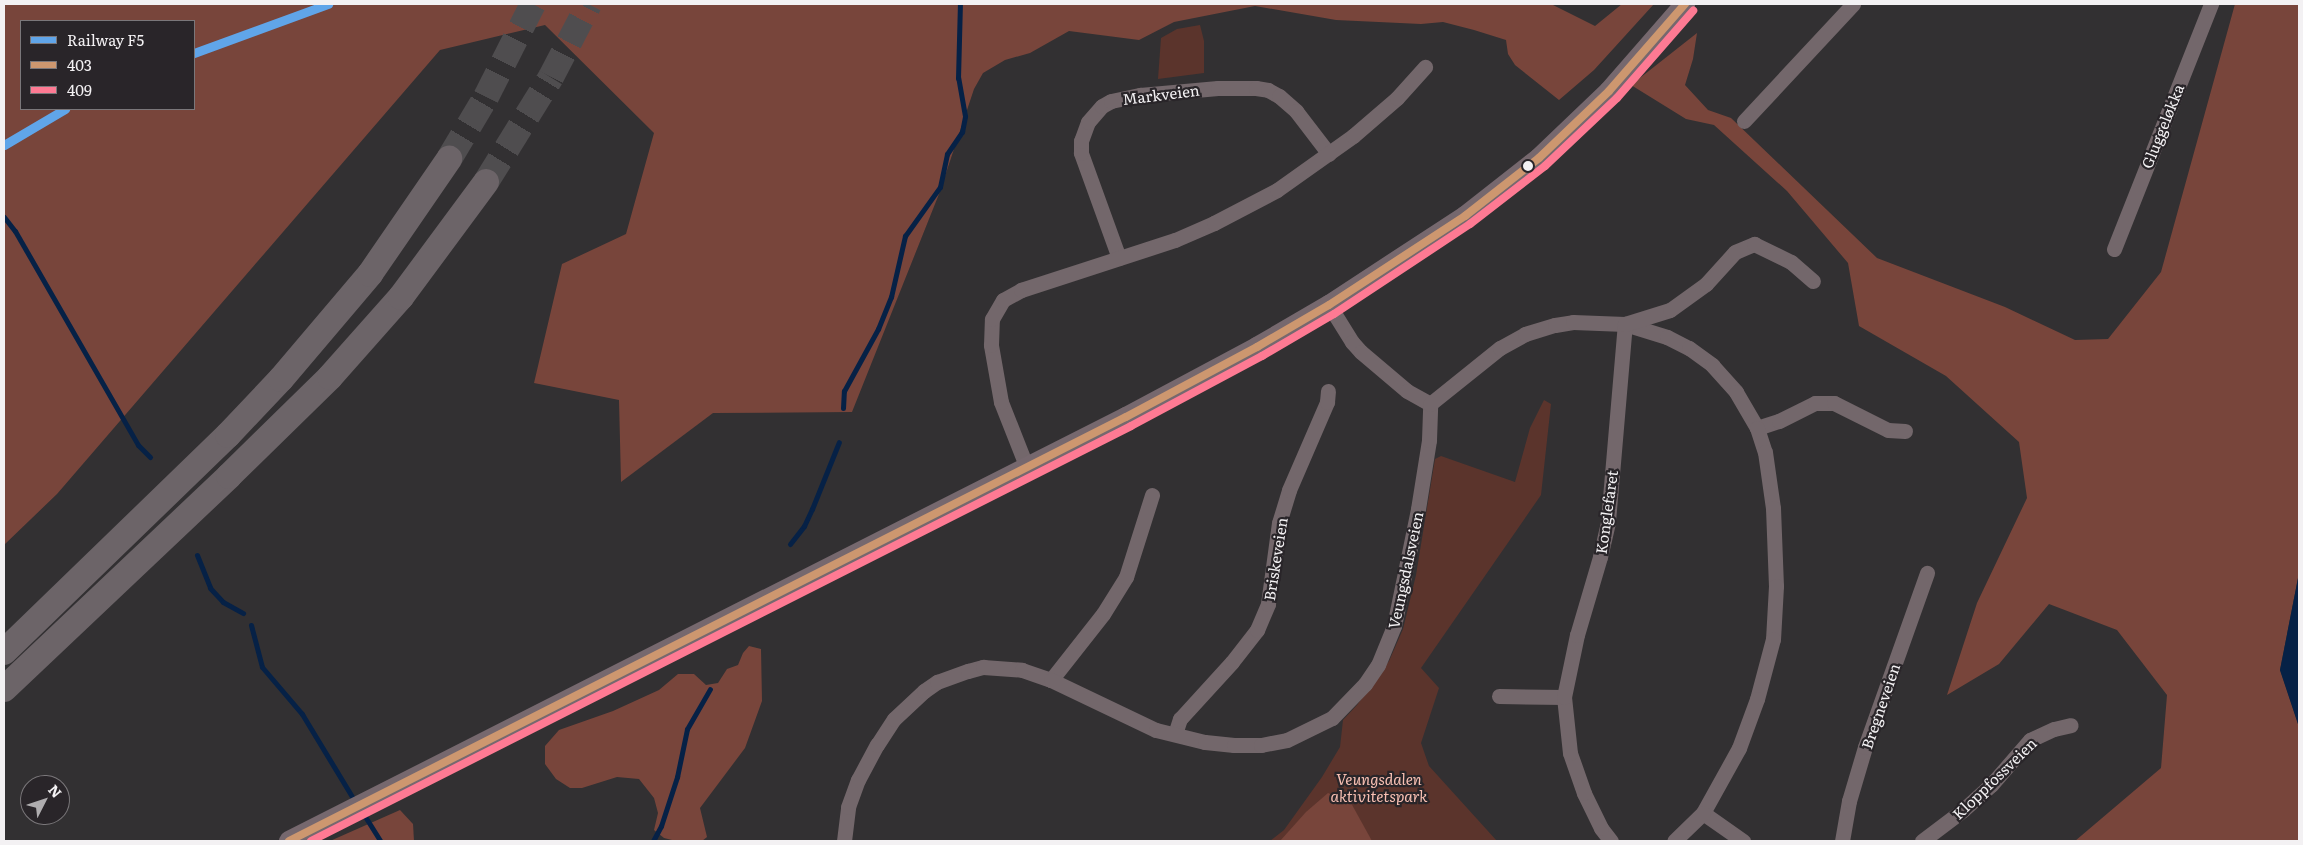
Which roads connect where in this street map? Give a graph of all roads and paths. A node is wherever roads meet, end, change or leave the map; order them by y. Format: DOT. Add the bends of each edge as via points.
graph roads {
  1 [pos="1685,4"];
  2 [pos="1853,4"];
  3 [pos="2211,4"];
  4 [pos="1425,67"];
  5 [pos="1744,121"];
  6 [pos="1329,154"];
  7 [pos="449,159"];
  8 [pos="486,182"];
  9 [pos="2114,249"];
  10 [pos="1119,258"];
  11 [pos="1813,281"];
  12 [pos="1329,305"];
  13 [pos="1624,324"];
  14 [pos="1328,391"];
  15 [pos="1430,404"];
  16 [pos="1757,428"];
  17 [pos="1905,431"];
  18 [pos="1026,468"];
  19 [pos="1152,495"];
  20 [pos="1927,573"];
  21 [pos="4,652"];
  22 [pos="1051,680"];
  23 [pos="4,689"];
  24 [pos="1499,696"];
  25 [pos="1564,697"];
  26 [pos="2071,725"];
  27 [pos="1175,734"];
  28 [pos="1703,813"];
  29 [pos="289,841"];
  30 [pos="844,841"];
  31 [pos="1611,841"];
  32 [pos="1674,841"];
  33 [pos="1743,841"];
  34 [pos="1842,841"];
  35 [pos="1922,841"];
  1 -- 12 [label="main road" via="1599,102 1539,158 1494,195"];
  2 -- 5 [label="street"];
  3 -- 9 [label="street, Gluggeløkka"];
  4 -- 6 [label="street" via="1397,98"];
  6 -- 10 [label="street" via="1277,190 1214,223"];
  6 -- 10 [label="street, Markveien" via="1288,102 1268,90 1189,90 1111,100 1088,122 1081,141 1081,153"];
  7 -- 21 [label="highway" via="365,280 281,380"];
  8 -- 23 [label="highway" via="401,297 330,377"];
  10 -- 18 [label="street" via="1015,293 1003,300 994,313 991,345 1001,402"];
  11 -- 13 [label="street" via="1791,262 1754,244 1736,252 1706,284 1670,310"];
  12 -- 15 [label="street" via="1362,352 1407,391"];
  12 -- 18 [label="main road" via="1192,382"];
  13 -- 15 [label="street" via="1573,322 1525,334 1500,348"];
  13 -- 16 [label="street" via="1667,337 1712,365 1736,392"];
  13 -- 25 [label="street, Konglefaret" via="1608,521"];
  14 -- 27 [label="street, Briskeveien" via="1323,415 1289,490 1268,604 1257,630 1180,719"];
  15 -- 27 [label="street, Veungsdalsveien" via="1418,509 1394,626 1378,665 1365,684 1332,718 1287,740 1234,745"];
  16 -- 17 [label="street" via="1815,403 1834,403 1888,430"];
  16 -- 28 [label="street" via="1765,452 1773,508 1776,586 1773,639 1757,700 1739,748"];
  18 -- 29 [label="main road"];
  19 -- 22 [label="street" via="1126,577 1103,614"];
  20 -- 34 [label="street, Bregneveien" via="1866,747 1849,801"];
  22 -- 27 [label="street, Veungsdalsveien" via="1156,730"];
  22 -- 30 [label="street, Veungsdalsveien" via="1022,670 983,668 952,676 924,691 894,719 869,758 848,807"];
  24 -- 25 [label="street"];
  25 -- 31 [label="street, Konglefaret" via="1570,753 1584,793"];
  26 -- 35 [label="street, Kloppfossveien" via="2030,740 1991,785"];
  28 -- 32 [label="street"];
  28 -- 33 [label="street"];
}
